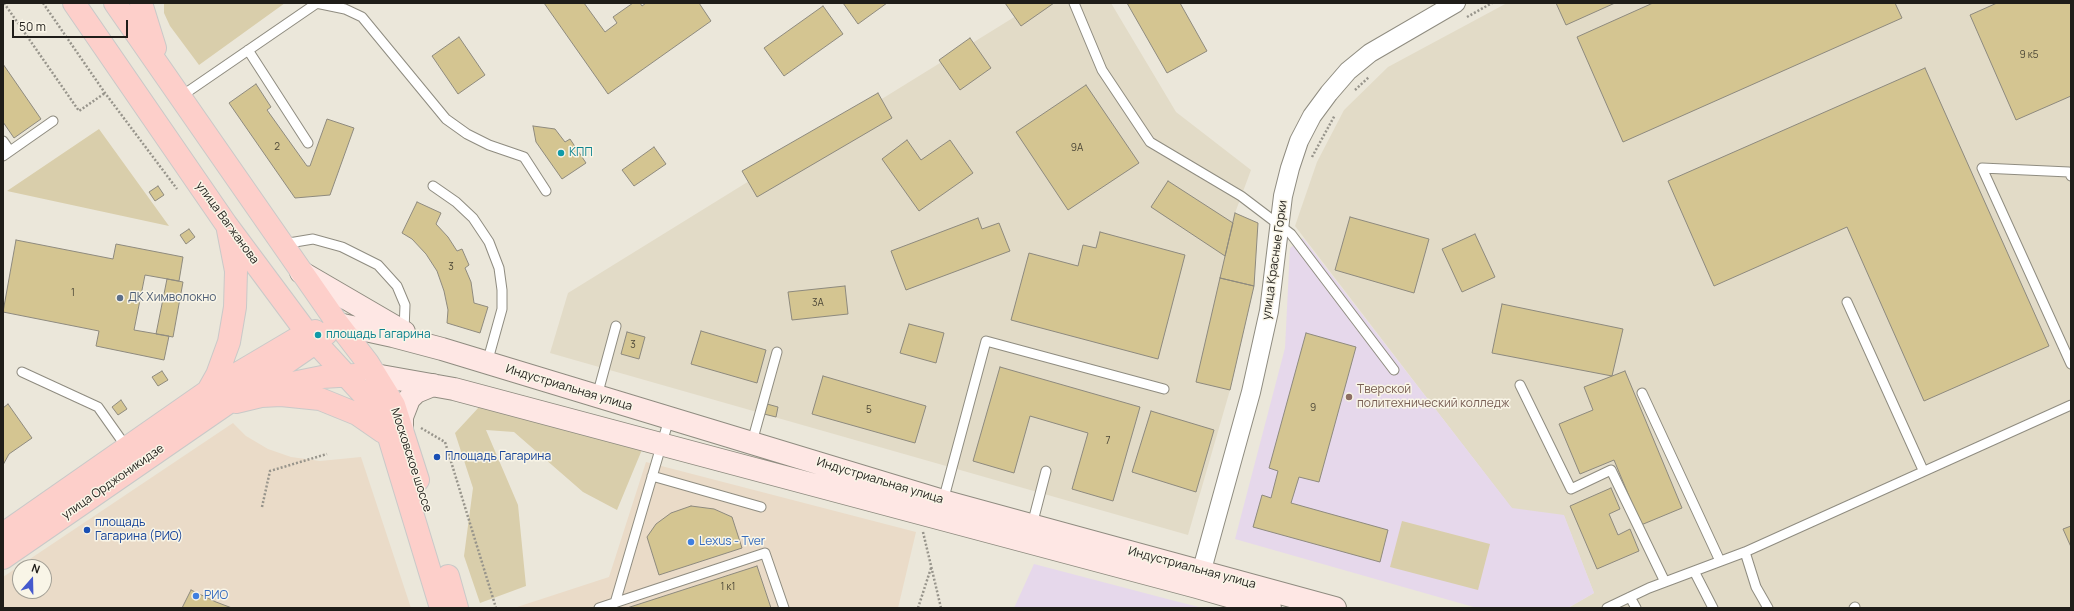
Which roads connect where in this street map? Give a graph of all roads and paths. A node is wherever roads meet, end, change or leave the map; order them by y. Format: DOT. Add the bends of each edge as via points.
graph roads {
  1 [pos="4,3"];
  2 [pos="43,3"];
  3 [pos="115,3"];
  4 [pos="141,3"];
  5 [pos="317,3"];
  6 [pos="1074,3"];
  7 [pos="1456,3"];
  8 [pos="81,9"];
  9 [pos="248,50"];
  10 [pos="174,89"];
  11 [pos="104,93"];
  12 [pos="53,121"];
  13 [pos="3,141"];
  14 [pos="308,143"];
  15 [pos="6,154"];
  16 [pos="167,176"];
  17 [pos="2071,176"];
  18 [pos="433,186"];
  19 [pos="546,191"];
  20 [pos="226,224"];
  21 [pos="1280,224"];
  22 [pos="282,245"];
  23 [pos="301,272"];
  24 [pos="1847,302"];
  25 [pos="338,324"];
  26 [pos="616,326"];
  27 [pos="399,334"];
  28 [pos="311,338"];
  29 [pos="777,352"];
  30 [pos="361,355"];
  31 [pos="487,363"];
  32 [pos="2071,364"];
  33 [pos="1394,370"];
  34 [pos="22,372"];
  35 [pos="375,375"];
  36 [pos="346,376"];
  37 [pos="1520,384"];
  38 [pos="433,385"];
  39 [pos="1164,389"];
  40 [pos="208,391"];
  41 [pos="1642,393"];
  42 [pos="596,397"];
  43 [pos="2071,405"];
  44 [pos="223,406"];
  45 [pos="669,418"];
  46 [pos="404,430"];
  47 [pos="752,442"];
  48 [pos="662,444"];
  49 [pos="127,448"];
  50 [pos="327,454"];
  51 [pos="1923,470"];
  52 [pos="1046,471"];
  53 [pos="652,476"];
  54 [pos="943,501"];
  55 [pos="262,507"];
  56 [pos="761,507"];
  57 [pos="1032,524"];
  58 [pos="922,526"];
  59 [pos="3,534"];
  60 [pos="1745,552"];
  61 [pos="3,558"];
  62 [pos="1720,562"];
  63 [pos="931,567"];
  64 [pos="1694,571"];
  65 [pos="1200,579"];
  66 [pos="1665,582"];
  67 [pos="1630,597"];
  68 [pos="615,603"];
  69 [pos="441,608"];
  70 [pos="458,608"];
  71 [pos="496,608"];
  72 [pos="599,608"];
  73 [pos="784,608"];
  74 [pos="918,608"];
  75 [pos="941,608"];
  76 [pos="1270,608"];
  77 [pos="1335,608"];
  78 [pos="1607,608"];
  79 [pos="1636,608"];
  80 [pos="1713,608"];
  81 [pos="1768,608"];
  1 -- 11 [label="path" via="79,111"];
  2 -- 11 [label="path"];
  3 -- 10 [label="main road"];
  4 -- 10 [label="main road" via="144,17"];
  5 -- 9 [label="lane"];
  5 -- 19 [label="lane" via="344,9 362,17 446,119 489,145 524,157"];
  6 -- 21 [label="lane" via="1102,70 1150,142 1241,196"];
  7 -- 21 [label="street, улица Красные Горки" via="1370,53 1348,71 1329,92 1299,141 1290,168"];
  8 -- 20 [label="main road, улица Вагжанова"];
  9 -- 10 [label="lane"];
  9 -- 14 [label="lane"];
  10 -- 22 [label="main road"];
  11 -- 16 [label="path"];
  12 -- 15 [label="lane"];
  13 -- 15 [label="lane"];
  17 -- 32 [label="lane" via="2069,172 1982,168"];
  18 -- 31 [label="lane" via="473,218 489,242 499,268 502,309"];
  20 -- 28 [label="main road, улица Вагжанова"];
  20 -- 40 [label="main road" via="236,271 236,307 227,347"];
  21 -- 33 [label="lane" via="1291,234"];
  21 -- 65 [label="street, улица Красные Горки" via="1269,311"];
  22 -- 23 [label="main road"];
  22 -- 27 [label="lane" via="313,239 342,246 378,265 397,286 405,305"];
  23 -- 25 [label="main road"];
  23 -- 27 [label="street, Индустриальная улица"];
  24 -- 51 [label="lane"];
  25 -- 27 [label="street, Индустриальная улица"];
  25 -- 28 [label="main road"];
  25 -- 30 [label="main road, Московское шоссе"];
  26 -- 42 [label="lane"];
  27 -- 30 [label="street" via="376,344"];
  27 -- 31 [label="street, Индустриальная улица"];
  28 -- 36 [label="main road, улица Вагжанова"];
  28 -- 40 [label="main road, улица Орджоникидзе"];
  28 -- 44 [label="main road"];
  29 -- 47 [label="lane"];
  30 -- 35 [label="main road, Московское шоссе"];
  30 -- 36 [label="street"];
  31 -- 42 [label="street, Индустриальная улица"];
  34 -- 49 [label="lane" via="98,407"];
  35 -- 36 [label="main road"];
  35 -- 38 [label="street, Индустриальная улица"];
  35 -- 46 [label="main road, Московское шоссе" via="394,405"];
  36 -- 44 [label="main road" via="322,377 272,387"];
  36 -- 46 [label="main road, улица Вагжанова"];
  37 -- 66 [label="lane" via="1571,489 1611,470"];
  38 -- 46 [label="street" via="416,392 409,399 402,417"];
  38 -- 48 [label="street, Индустриальная улица"];
  39 -- 54 [label="lane" via="986,340"];
  40 -- 49 [label="main road, улица Орджоникидзе"];
  41 -- 62 [label="lane"];
  42 -- 45 [label="street, Индустриальная улица"];
  43 -- 51 [label="lane"];
  44 -- 46 [label="main road" via="261,396 301,396 320,399 345,408 374,424"];
  44 -- 61 [label="main road, улица Орджоникидзе"];
  45 -- 47 [label="street, Индустриальная улица"];
  45 -- 48 [label="lane"];
  46 -- 69 [label="main road, Московское шоссе"];
  46 -- 70 [label="main road, Московское шоссе"];
  46 -- 71 [label="path" via="445,442"];
  47 -- 54 [label="street, Индустриальная улица"];
  48 -- 53 [label="lane"];
  48 -- 65 [label="street, Индустриальная улица"];
  49 -- 59 [label="main road, улица Орджоникидзе"];
  50 -- 55 [label="path" via="270,471"];
  51 -- 60 [label="lane"];
  52 -- 57 [label="lane"];
  53 -- 56 [label="lane"];
  53 -- 68 [label="lane"];
  54 -- 57 [label="street, Индустриальная улица"];
  57 -- 65 [label="street, Индустриальная улица"];
  58 -- 63 [label="path"];
  60 -- 62 [label="lane"];
  60 -- 81 [label="lane" via="1756,587"];
  62 -- 64 [label="lane"];
  63 -- 74 [label="path"];
  63 -- 75 [label="path"];
  64 -- 66 [label="lane"];
  64 -- 80 [label="lane"];
  65 -- 76 [label="street, Индустриальная улица"];
  65 -- 77 [label="street, Индустриальная улица"];
  66 -- 67 [label="lane"];
  67 -- 78 [label="lane"];
  67 -- 79 [label="lane"];
  68 -- 72 [label="lane"];
  68 -- 73 [label="lane" via="765,552"];
}
